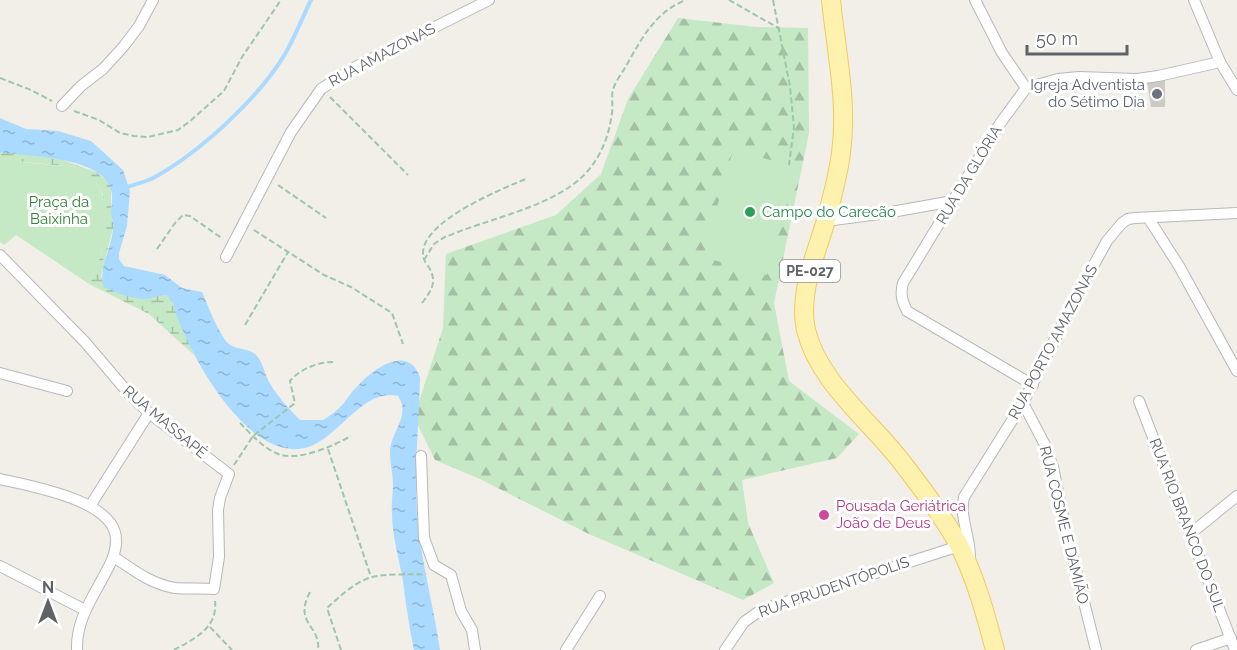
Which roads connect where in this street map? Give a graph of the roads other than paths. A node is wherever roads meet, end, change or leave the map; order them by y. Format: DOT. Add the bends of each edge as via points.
graph roads {
  1 [pos="153,0"];
  2 [pos="489,0"];
  3 [pos="831,0"];
  4 [pos="975,0"];
  5 [pos="1194,0"];
  6 [pos="1220,62"];
  7 [pos="1026,88"];
  8 [pos="1237,90"];
  9 [pos="62,106"];
  10 [pos="953,201"];
  11 [pos="1237,213"];
  12 [pos="1149,219"];
  13 [pos="826,220"];
  14 [pos="0,255"];
  15 [pos="226,258"];
  16 [pos="1237,371"];
  17 [pos="0,373"];
  18 [pos="1032,385"];
  19 [pos="66,391"];
  20 [pos="1139,401"];
  21 [pos="1023,403"];
  22 [pos="149,413"];
  23 [pos="421,456"];
  24 [pos="0,479"];
  25 [pos="1237,496"];
  26 [pos="90,506"];
  27 [pos="1190,534"];
  28 [pos="959,546"];
  29 [pos="114,557"];
  30 [pos="0,566"];
  31 [pos="970,570"];
  32 [pos="600,596"];
  33 [pos="86,610"];
  34 [pos="1231,638"];
  35 [pos="77,650"];
  36 [pos="475,650"];
  37 [pos="566,650"];
  38 [pos="725,650"];
  39 [pos="995,650"];
  40 [pos="1096,650"];
  41 [pos="1196,650"];
  42 [pos="1235,650"];
  1 -- 9 [label="street" via="124,46"];
  2 -- 15 [label="street, RUA AMAZONAS" via="355,67 321,89 291,132"];
  3 -- 13 [label="main road, PE-027" via="844,115 837,178"];
  4 -- 7 [label="street" via="1002,53"];
  5 -- 6 [label="street"];
  6 -- 7 [label="street" via="1137,79 1079,77"];
  6 -- 8 [label="street"];
  7 -- 10 [label="street, RUA DA GLÓRIA"];
  10 -- 13 [label="street"];
  10 -- 18 [label="street, RUA DA GLÓRIA" via="903,283 902,301 907,311"];
  11 -- 12 [label="street, RUA PORTO AMAZONAS"];
  12 -- 16 [label="street"];
  12 -- 18 [label="street, RUA PORTO AMAZONAS" via="1128,219 1107,241"];
  13 -- 28 [label="main road, PE-027" via="804,302 813,351 825,373 900,460"];
  14 -- 22 [label="street, RUA MASSAPÉ"];
  17 -- 19 [label="street"];
  18 -- 21 [label="street, RUA PORTO AMAZONAS"];
  20 -- 27 [label="street, RUA RIO BRANCO DO SUL"];
  21 -- 31 [label="street, RUA PORTO AMAZONAS" via="964,496 962,514 971,546"];
  21 -- 40 [label="street, RUA COSME E DAMIÃO" via="1053,467"];
  22 -- 26 [label="street"];
  22 -- 29 [label="street, RUA MASSAPÉ" via="228,474 218,510 219,557 214,589 163,585"];
  23 -- 36 [label="street" via="424,538 434,565 451,575 461,611 472,630"];
  24 -- 26 [label="street"];
  25 -- 27 [label="street"];
  26 -- 29 [label="street" via="114,526"];
  27 -- 34 [label="street, RUA RIO BRANCO DO SUL"];
  28 -- 31 [label="main road, PE-027"];
  28 -- 38 [label="street, RUA PRUDENTÓPOLIS" via="761,610 744,622"];
  29 -- 33 [label="street"];
  30 -- 33 [label="street"];
  31 -- 39 [label="main road, PE-027"];
  32 -- 37 [label="street"];
  33 -- 35 [label="street" via="80,622"];
  34 -- 41 [label="street"];
  34 -- 42 [label="street, RUA RIO BRANCO DO SUL"];
}
